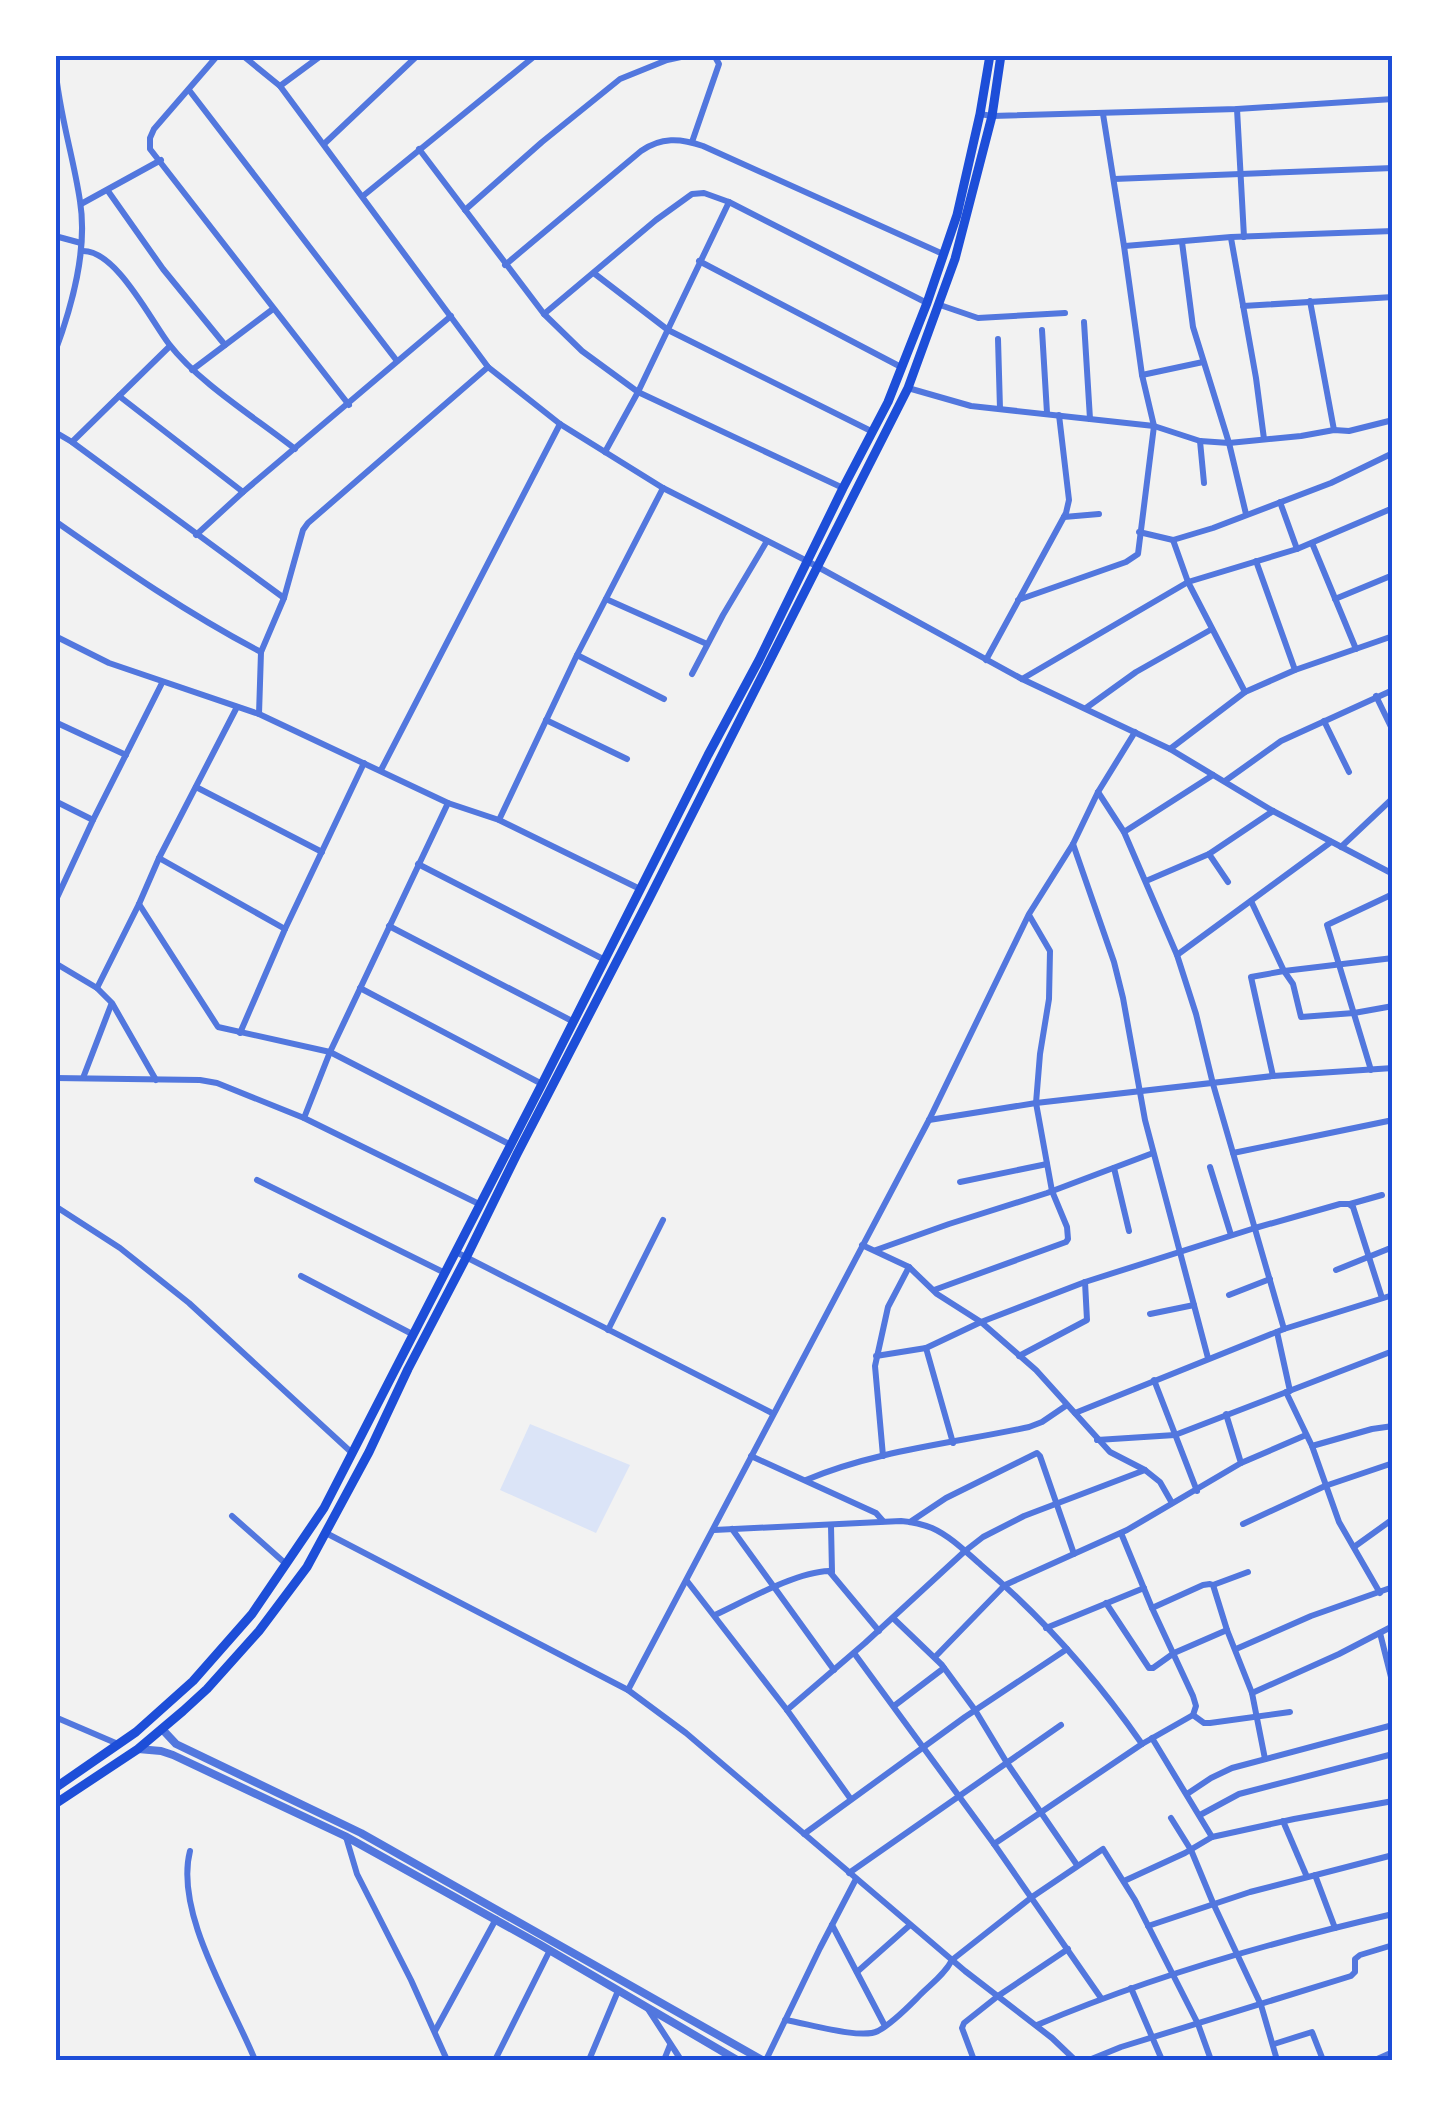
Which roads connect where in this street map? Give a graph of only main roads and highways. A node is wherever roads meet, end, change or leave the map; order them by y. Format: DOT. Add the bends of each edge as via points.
graph roads {
  1 [pos="990,55"];
  2 [pos="1001,55"];
  3 [pos="812,564"];
  4 [pos="280,1574"];
  5 [pos="294,1585"];
  6 [pos="55,1788"];
  7 [pos="55,1804"];
  1 -- 3 [label="main road" via="957,215 927,303"];
  2 -- 3 [label="main road" via="992,116 940,305 908,388"];
  3 -- 4 [label="main road" via="324,1508"];
  3 -- 5 [label="main road" via="369,1452"];
  4 -- 5 [label="main road"];
  4 -- 6 [label="main road" via="194,1681"];
  5 -- 7 [label="main road" via="207,1689 138,1749"];
}
